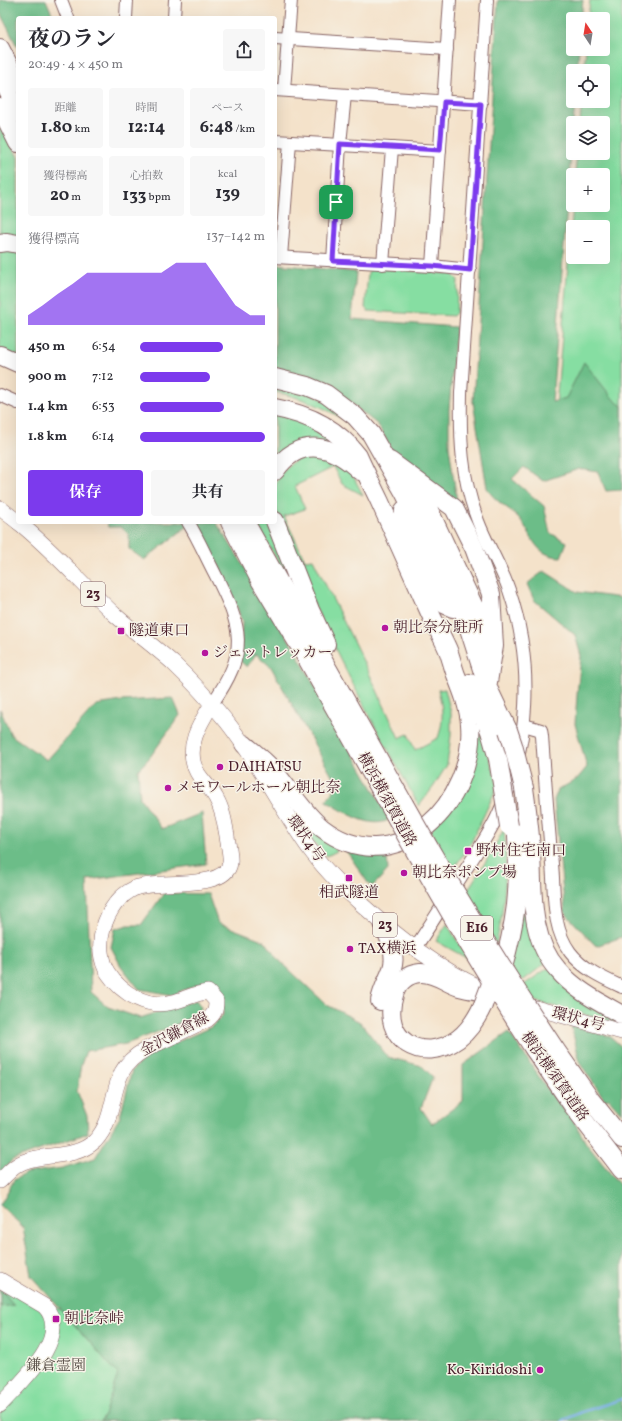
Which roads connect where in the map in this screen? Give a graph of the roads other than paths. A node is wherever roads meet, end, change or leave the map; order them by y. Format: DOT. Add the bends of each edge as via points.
graph roads {
  1 [pos="61,0"];
  2 [pos="127,0"];
  3 [pos="175,0"];
  4 [pos="291,0"];
  5 [pos="450,0"];
  6 [pos="487,0"];
  7 [pos="67,16"];
  8 [pos="126,16"];
  9 [pos="174,16"];
  10 [pos="277,38"];
  11 [pos="288,38"];
  12 [pos="0,48"];
  13 [pos="447,49"];
  14 [pos="0,74"];
  15 [pos="16,79"];
  16 [pos="280,90"];
  17 [pos="345,95"];
  18 [pos="444,102"];
  19 [pos="481,104"];
  20 [pos="0,107"];
  21 [pos="16,108"];
  22 [pos="16,138"];
  23 [pos="277,141"];
  24 [pos="290,142"];
  25 [pos="340,144"];
  26 [pos="392,148"];
  27 [pos="440,150"];
  28 [pos="0,243"];
  29 [pos="16,244"];
  30 [pos="278,257"];
  31 [pos="333,261"];
  32 [pos="383,264"];
  33 [pos="432,266"];
  34 [pos="470,270"];
  35 [pos="0,355"];
  36 [pos="16,362"];
  37 [pos="0,366"];
  38 [pos="16,372"];
  39 [pos="277,378"];
  40 [pos="0,395"];
  41 [pos="277,398"];
  42 [pos="16,402"];
  43 [pos="277,408"];
  44 [pos="277,468"];
  45 [pos="406,485"];
  46 [pos="374,492"];
  47 [pos="434,501"];
  48 [pos="0,508"];
  49 [pos="16,520"];
  50 [pos="21,524"];
  51 [pos="189,524"];
  52 [pos="224,524"];
  53 [pos="231,524"];
  54 [pos="246,524"];
  55 [pos="276,524"];
  56 [pos="260,580"];
  57 [pos="473,625"];
  58 [pos="442,638"];
  59 [pos="490,666"];
  60 [pos="488,686"];
  61 [pos="212,704"];
  62 [pos="516,727"];
  63 [pos="244,744"];
  64 [pos="501,756"];
  65 [pos="389,779"];
  66 [pos="398,807"];
  67 [pos="383,923"];
  68 [pos="415,948"];
  69 [pos="622,987"];
  70 [pos="492,992"];
  71 [pos="622,1015"];
  72 [pos="622,1032"];
  73 [pos="622,1140"];
  74 [pos="622,1170"];
  75 [pos="0,1181"];
  76 [pos="0,1280"];
  77 [pos="0,1405"];
  1 -- 7 [label="street"];
  2 -- 8 [label="street"];
  3 -- 9 [label="street"];
  4 -- 11 [label="street"];
  5 -- 13 [label="street"];
  6 -- 19 [label="street"];
  10 -- 11 [label="street"];
  11 -- 13 [label="street"];
  11 -- 16 [label="street"];
  12 -- 15 [label="highway"];
  13 -- 18 [label="street"];
  14 -- 21 [label="highway"];
  16 -- 17 [label="street"];
  17 -- 18 [label="street"];
  17 -- 25 [label="street"];
  18 -- 19 [label="street"];
  18 -- 27 [label="street"];
  19 -- 34 [label="street"];
  20 -- 22 [label="highway"];
  23 -- 24 [label="street"];
  24 -- 25 [label="street"];
  24 -- 30 [label="street"];
  25 -- 26 [label="street"];
  25 -- 31 [label="street"];
  26 -- 27 [label="street"];
  26 -- 32 [label="street"];
  27 -- 33 [label="street"];
  28 -- 29 [label="highway"];
  30 -- 31 [label="street"];
  31 -- 32 [label="street"];
  32 -- 33 [label="street"];
  33 -- 34 [label="street"];
  34 -- 62 [label="street" via="460,393 461,451 470,498 478,522 500,567 517,617 526,674 526,702"];
  35 -- 36 [label="highway"];
  37 -- 38 [label="highway"];
  39 -- 45 [label="highway" via="307,386 341,404 371,434"];
  40 -- 42 [label="street"];
  41 -- 45 [label="highway" via="302,404 335,420 348,429 372,457"];
  43 -- 46 [label="highway" via="312,419 340,436 358,456"];
  44 -- 46 [label="highway" via="289,455 300,450 324,448 348,460"];
  45 -- 47 [label="highway"];
  45 -- 57 [label="highway" via="463,610"];
  45 -- 57 [label="highway" via="404,510 453,608"];
  46 -- 58 [label="highway" via="384,532 426,623"];
  47 -- 57 [label="highway"];
  47 -- 59 [label="highway" via="454,508 474,548 489,588 494,646"];
  48 -- 49 [label="main road, 環状4号 / 23"];
  50 -- 61 [label="main road, 環状4号 / 23" via="36,536 116,616 172,662"];
  51 -- 61 [label="street" via="230,603 239,642 232,671 223,690"];
  52 -- 56 [label="highway"];
  53 -- 56 [label="highway, 横浜横須賀道路 / E16"];
  54 -- 65 [label="highway, 横浜横須賀道路 / E16"];
  55 -- 65 [label="highway" via="310,610"];
  56 -- 66 [label="highway, 横浜横須賀道路 / E16"];
  57 -- 59 [label="highway" via="483,626"];
  57 -- 60 [label="highway"];
  58 -- 63 [label="highway" via="467,707 470,723 468,758 462,778 452,797 428,825 414,836 385,846 369,848 339,838 306,812 271,768"];
  58 -- 64 [label="highway" via="470,683"];
  59 -- 60 [label="highway"];
  60 -- 62 [label="highway"];
  60 -- 64 [label="highway"];
  61 -- 63 [label="main road, 環状4号 / 23"];
  61 -- 75 [label="main road, 金沢鎌倉線" via="197,729 192,757 197,773 210,788 222,812 230,864 225,873 207,881 152,884 135,888 123,895 115,904 108,914 100,938 107,971 117,985 130,995 154,1003 172,1003 208,992 216,1001 214,1015 142,1050 129,1062 119,1079 111,1112 95,1140 73,1153 22,1162"];
  62 -- 68 [label="street" via="515,769 497,817"];
  62 -- 69 [label="street" via="541,730 554,907 563,940 579,962"];
  62 -- 71 [label="highway, bridge" via="513,744 524,788 530,832 534,916 542,945 556,969 566,979"];
  63 -- 67 [label="main road, 環状4号 / 23" via="309,848 342,887"];
  64 -- 70 [label="highway, bridge" via="512,822 510,876 504,932"];
  65 -- 66 [label="highway, 横浜横須賀道路 / E16"];
  66 -- 73 [label="highway, 横浜横須賀道路 / E16, bridge" via="434,857 555,1050"];
  66 -- 74 [label="highway, 横浜横須賀道路 / E16, bridge" via="421,863 474,954 534,1050"];
  67 -- 68 [label="main road, 環状4号 / 23"];
  67 -- 70 [label="highway" via="392,947 393,960 381,995 380,1020 383,1032 398,1051 422,1059 454,1052 476,1033"];
  68 -- 70 [label="main road, 環状4号 / 23" via="464,980"];
  70 -- 70 [label="highway" via="459,987 437,976 419,973 409,976 395,991 390,1006 390,1018 397,1035 413,1047 424,1050 449,1045 472,1025"];
  70 -- 72 [label="main road, 環状4号 / 23" via="522,1004"];
  76 -- 77 [label="main road" via="50,1311 53,1329 52,1338 34,1367"];
}
